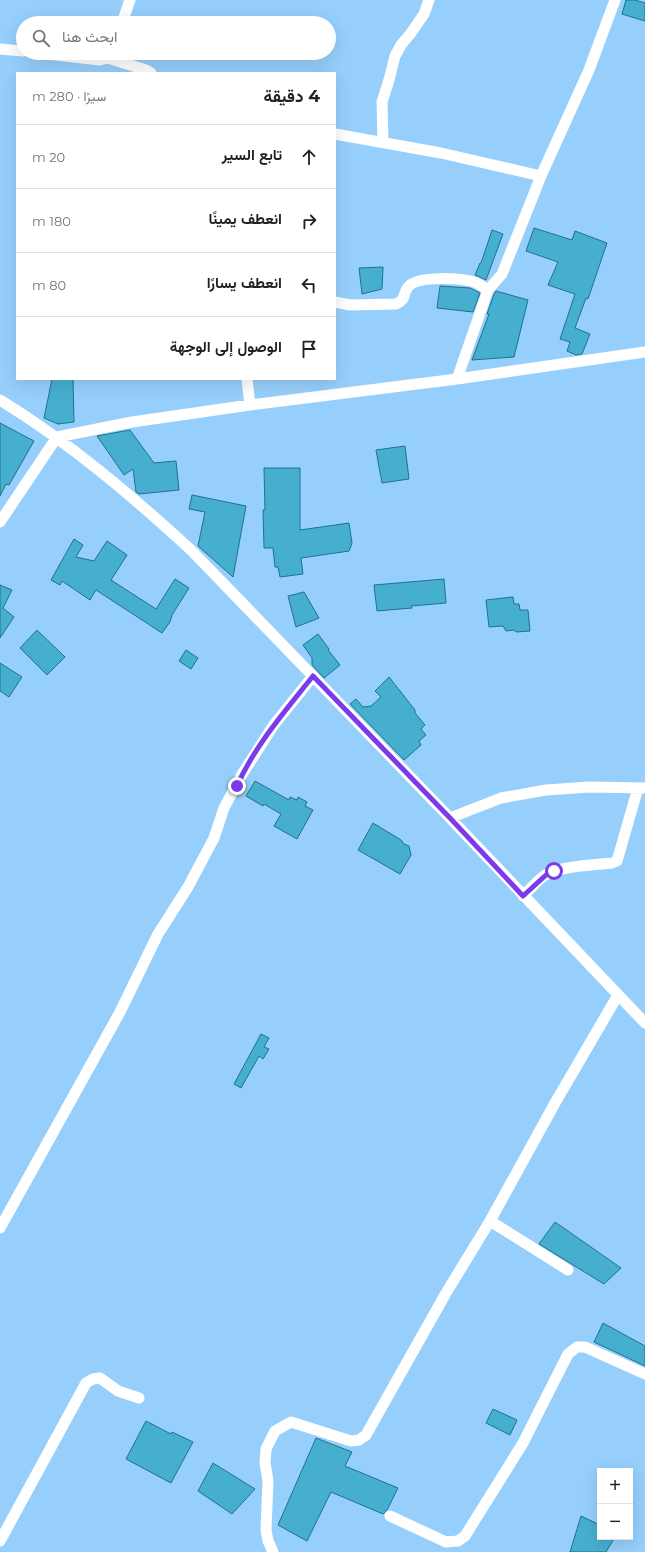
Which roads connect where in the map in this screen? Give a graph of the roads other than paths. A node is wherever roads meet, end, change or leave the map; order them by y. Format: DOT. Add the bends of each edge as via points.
graph roads {
  1 [pos="130,0"];
  2 [pos="429,0"];
  3 [pos="615,0"];
  4 [pos="124,16"];
  5 [pos="0,49"];
  6 [pos="16,50"];
  7 [pos="120,60"];
  8 [pos="149,72"];
  9 [pos="336,134"];
  10 [pos="382,142"];
  11 [pos="541,176"];
  12 [pos="488,290"];
  13 [pos="336,302"];
  14 [pos="645,352"];
  15 [pos="457,379"];
  16 [pos="247,380"];
  17 [pos="0,400"];
  18 [pos="250,405"];
  19 [pos="57,437"];
  20 [pos="0,522"];
  21 [pos="313,676"];
  22 [pos="642,788"];
  23 [pos="450,818"];
  24 [pos="523,896"];
  25 [pos="618,995"];
  26 [pos="645,1023"];
  27 [pos="490,1221"];
  28 [pos="0,1228"];
  29 [pos="568,1270"];
  30 [pos="645,1374"];
  31 [pos="139,1398"];
  32 [pos="390,1516"];
  33 [pos="0,1541"];
  34 [pos="274,1552"];
  1 -- 4 [label="street"];
  2 -- 10 [label="street" via="424,14 395,56 382,102"];
  3 -- 11 [label="street" via="589,70"];
  5 -- 6 [label="street"];
  7 -- 8 [label="street"];
  9 -- 10 [label="street"];
  10 -- 11 [label="street"];
  11 -- 12 [label="street" via="502,274"];
  12 -- 13 [label="street" via="470,282 450,279 424,280 408,288 405,298 396,304 350,305"];
  12 -- 15 [label="street"];
  14 -- 15 [label="street"];
  15 -- 18 [label="street"];
  16 -- 18 [label="street"];
  17 -- 19 [label="street"];
  18 -- 19 [label="street" via="132,422"];
  19 -- 20 [label="street"];
  19 -- 21 [label="street" via="126,492 191,550"];
  21 -- 23 [label="street"];
  21 -- 28 [label="street" via="273,726 241,776 224,808 214,838 188,888 158,934 120,1012"];
  22 -- 23 [label="street" via="589,787 546,790 501,798"];
  22 -- 24 [label="street" via="617,861 554,871"];
  23 -- 24 [label="street"];
  24 -- 25 [label="street"];
  25 -- 26 [label="street"];
  25 -- 27 [label="street"];
  27 -- 29 [label="street"];
  27 -- 34 [label="street" via="446,1293 366,1436 351,1441 291,1422 275,1431 266,1449 265,1463 268,1481 266,1530 268,1542"];
  30 -- 32 [label="street" via="585,1347 574,1349 568,1354 523,1443 465,1536 458,1541 446,1542"];
  31 -- 33 [label="street" via="118,1391 100,1378 86,1383"];
}
